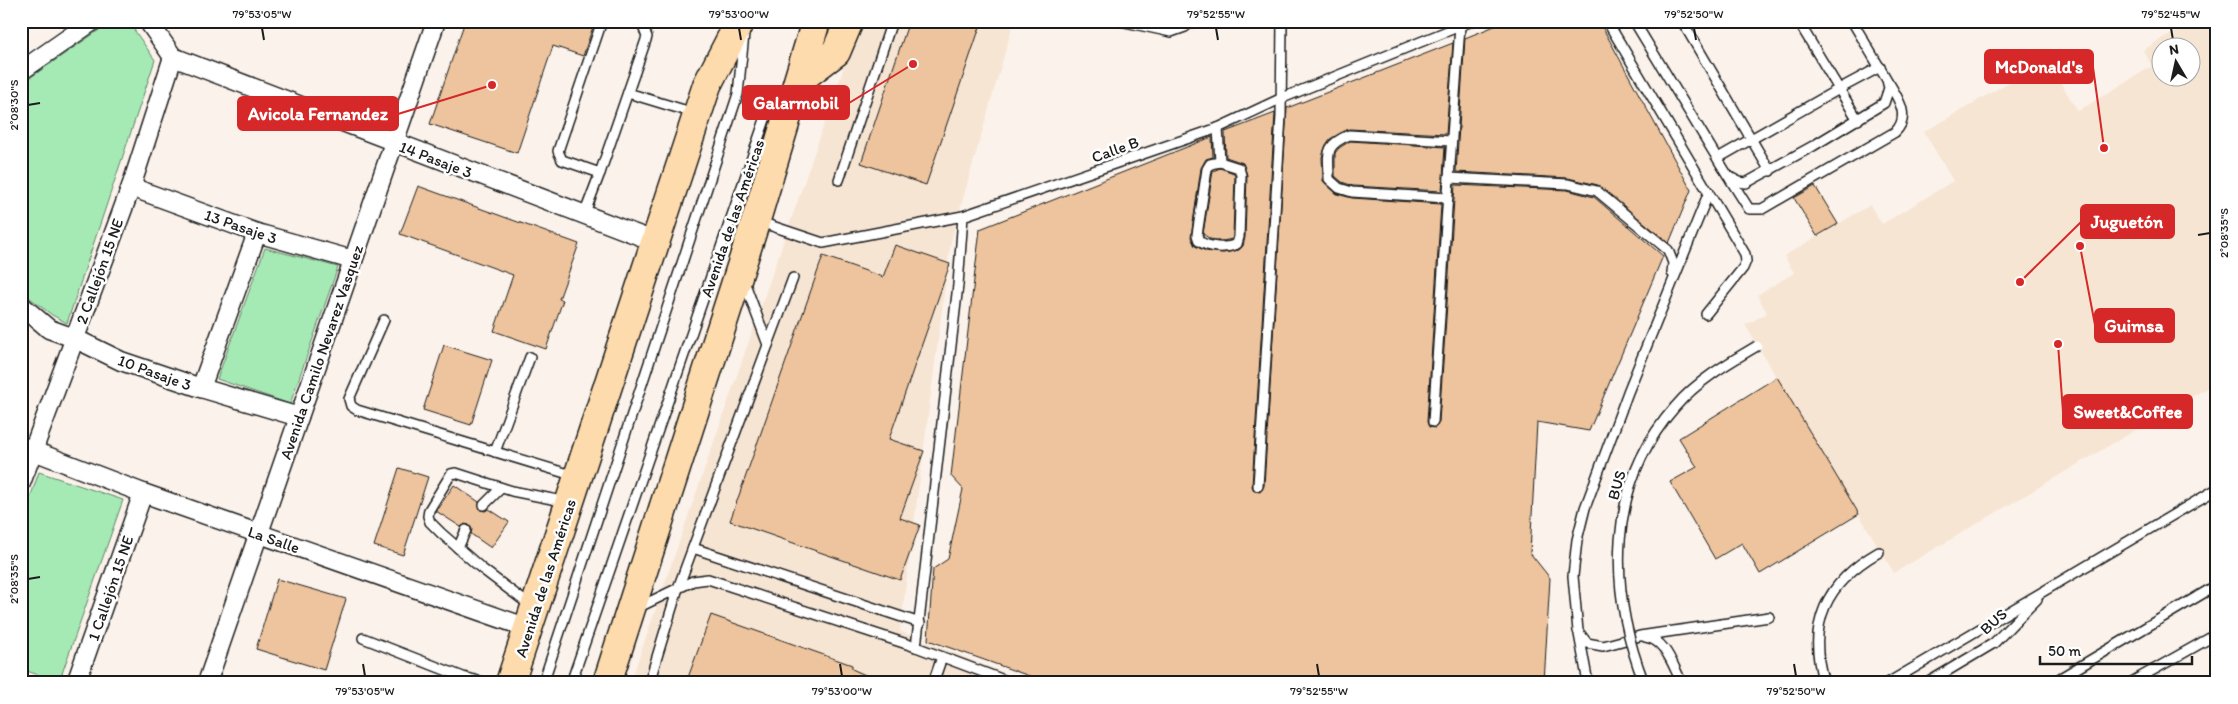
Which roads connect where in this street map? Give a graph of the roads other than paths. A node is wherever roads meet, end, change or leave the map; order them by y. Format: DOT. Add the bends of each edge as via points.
graph roads {
  1 [pos="93,21"];
  2 [pos="148,21"];
  3 [pos="602,21"];
  4 [pos="634,21"];
  5 [pos="740,21"];
  6 [pos="746,21"];
  7 [pos="816,21"];
  8 [pos="849,21"];
  9 [pos="892,21"];
  10 [pos="1120,21"];
  11 [pos="1192,21"];
  12 [pos="1282,21"];
  13 [pos="1472,21"];
  14 [pos="1607,21"];
  15 [pos="1634,21"];
  16 [pos="1682,21"];
  17 [pos="1798,21"];
  18 [pos="1852,21"];
  19 [pos="430,23"];
  20 [pos="1460,26"];
  21 [pos="172,57"];
  22 [pos="1880,67"];
  23 [pos="21,71"];
  24 [pos="800,79"];
  25 [pos="1887,80"];
  26 [pos="1839,89"];
  27 [pos="628,92"];
  28 [pos="1280,100"];
  29 [pos="698,114"];
  30 [pos="1858,120"];
  31 [pos="1218,128"];
  32 [pos="1751,140"];
  33 [pos="1452,141"];
  34 [pos="394,143"];
  35 [pos="1718,158"];
  36 [pos="1220,162"];
  37 [pos="1770,171"];
  38 [pos="600,173"];
  39 [pos="1728,176"];
  40 [pos="1449,178"];
  41 [pos="838,180"];
  42 [pos="130,187"];
  43 [pos="1709,192"];
  44 [pos="1447,198"];
  45 [pos="584,215"];
  46 [pos="963,216"];
  47 [pos="756,220"];
  48 [pos="258,234"];
  49 [pos="656,242"];
  50 [pos="353,260"];
  51 [pos="740,271"];
  52 [pos="793,278"];
  53 [pos="1672,280"];
  54 [pos="21,305"];
  55 [pos="1706,314"];
  56 [pos="384,320"];
  57 [pos="74,338"];
  58 [pos="768,344"];
  59 [pos="1757,346"];
  60 [pos="530,357"];
  61 [pos="201,388"];
  62 [pos="299,417"];
  63 [pos="1433,422"];
  64 [pos="27,449"];
  65 [pos="496,452"];
  66 [pos="578,477"];
  67 [pos="21,483"];
  68 [pos="1258,486"];
  69 [pos="501,488"];
  70 [pos="2217,489"];
  71 [pos="143,493"];
  72 [pos="570,503"];
  73 [pos="484,505"];
  74 [pos="466,530"];
  75 [pos="258,534"];
  76 [pos="458,548"];
  77 [pos="693,548"];
  78 [pos="1878,552"];
  79 [pos="2217,585"];
  80 [pos="678,588"];
  81 [pos="2046,590"];
  82 [pos="630,612"];
  83 [pos="1769,617"];
  84 [pos="531,618"];
  85 [pos="920,623"];
  86 [pos="1578,631"];
  87 [pos="2217,634"];
  88 [pos="1640,636"];
  89 [pos="363,638"];
  90 [pos="916,647"];
  91 [pos="942,657"];
  92 [pos="993,680"];
  93 [pos="76,683"];
  94 [pos="207,683"];
  95 [pos="487,683"];
  96 [pos="510,683"];
  97 [pos="543,683"];
  98 [pos="572,683"];
  99 [pos="607,683"];
  100 [pos="649,683"];
  101 [pos="934,683"];
  102 [pos="1012,683"];
  103 [pos="1588,683"];
  104 [pos="1644,683"];
  105 [pos="1682,683"];
  106 [pos="1824,683"];
  107 [pos="1888,683"];
  108 [pos="1927,683"];
  109 [pos="2052,683"];
  110 [pos="2130,683"];
  1 -- 23 [label="street"];
  2 -- 21 [label="street"];
  3 -- 38 [label="lane" via="558,151 562,160"];
  4 -- 27 [label="lane" via="642,24 646,37"];
  5 -- 29 [label="main road, Avenida de las Américas" via="707,85"];
  6 -- 97 [label="lane, Avenida de las Américas" via="738,94"];
  7 -- 24 [label="main road"];
  8 -- 24 [label="main road" via="836,52"];
  9 -- 41 [label="lane"];
  10 -- 11 [label="lane" via="1171,32"];
  12 -- 28 [label="lane"];
  13 -- 20 [label="lane, Calle B"];
  14 -- 43 [label="lane"];
  15 -- 35 [label="lane"];
  16 -- 32 [label="lane"];
  17 -- 26 [label="lane"];
  18 -- 22 [label="lane"];
  19 -- 34 [label="street, Avenida Camilo Nevarez Vasquez"];
  20 -- 28 [label="lane, Calle B"];
  20 -- 33 [label="lane"];
  21 -- 34 [label="street, 14 Pasaje 3"];
  21 -- 42 [label="street, 2 Callejón 15 NE"];
  22 -- 25 [label="lane"];
  22 -- 26 [label="lane"];
  24 -- 47 [label="main road, Avenida de las Américas"];
  24 -- 98 [label="lane, Avenida de las Américas" via="770,106"];
  25 -- 30 [label="lane" via="1889,88 1884,103"];
  25 -- 39 [label="lane" via="1903,112 1902,122 1895,132 1762,209 1749,209"];
  26 -- 30 [label="lane"];
  26 -- 32 [label="lane"];
  27 -- 29 [label="lane"];
  27 -- 38 [label="lane"];
  28 -- 31 [label="lane, Calle B"];
  28 -- 68 [label="lane"];
  29 -- 49 [label="main road, Avenida de las Américas"];
  30 -- 37 [label="lane"];
  31 -- 36 [label="lane"];
  31 -- 46 [label="lane, Calle B"];
  32 -- 35 [label="lane"];
  32 -- 37 [label="lane"];
  33 -- 40 [label="lane"];
  33 -- 44 [label="lane" via="1349,135 1334,141 1329,148 1329,180 1338,188 1352,192"];
  34 -- 45 [label="street, 14 Pasaje 3"];
  34 -- 50 [label="street, Avenida Camilo Nevarez Vasquez"];
  35 -- 39 [label="lane"];
  36 -- 36 [label="lane" via="1238,168 1241,175 1239,237 1237,244 1230,247 1205,245 1197,234 1207,169 1210,164"];
  37 -- 39 [label="lane" via="1746,183"];
  38 -- 45 [label="lane"];
  40 -- 44 [label="lane"];
  40 -- 53 [label="lane" via="1568,184 1597,191 1668,250 1673,263"];
  42 -- 48 [label="street, 13 Pasaje 3"];
  42 -- 57 [label="street, 2 Callejón 15 NE"];
  43 -- 53 [label="lane"];
  43 -- 55 [label="lane" via="1743,248 1746,261"];
  44 -- 63 [label="lane"];
  45 -- 49 [label="street, 14 Pasaje 3"];
  46 -- 47 [label="lane, Calle B" via="823,243"];
  46 -- 85 [label="lane"];
  47 -- 51 [label="main road, Avenida de las Américas"];
  48 -- 50 [label="street, 13 Pasaje 3"];
  48 -- 61 [label="street"];
  49 -- 66 [label="main road, Avenida de las Américas"];
  50 -- 62 [label="street, Avenida Camilo Nevarez Vasquez"];
  51 -- 58 [label="lane"];
  51 -- 82 [label="main road, Avenida de las Américas"];
  52 -- 58 [label="lane"];
  53 -- 86 [label="lane" via="1628,392 1577,540 1573,576"];
  54 -- 57 [label="street, 10 Pasaje 3" via="49,329"];
  56 -- 65 [label="lane" via="349,399 351,406"];
  57 -- 61 [label="street, 10 Pasaje 3" via="121,360"];
  57 -- 64 [label="street, 2 Callejón 15 NE"];
  58 -- 77 [label="lane"];
  59 -- 104 [label="lane, BUS, bridge" via="1723,366 1676,405 1642,453 1632,478 1621,529 1620,589 1630,643"];
  60 -- 65 [label="lane"];
  61 -- 62 [label="street, 10 Pasaje 3"];
  62 -- 75 [label="street, Avenida Camilo Nevarez Vasquez"];
  64 -- 67 [label="street, 2 Callejón 15 NE"];
  64 -- 71 [label="street, La Salle"];
  65 -- 66 [label="lane"];
  66 -- 72 [label="main road, Avenida de las Américas"];
  69 -- 72 [label="lane"];
  69 -- 73 [label="lane"];
  69 -- 76 [label="lane" via="462,474 451,474 428,516 430,522"];
  70 -- 81 [label="lane"];
  71 -- 75 [label="street, La Salle"];
  71 -- 93 [label="street, 1 Callejón 15 NE"];
  72 -- 84 [label="main road, Avenida de las Américas"];
  74 -- 76 [label="lane"];
  75 -- 84 [label="street, La Salle"];
  75 -- 94 [label="street, Avenida Camilo Nevarez Vasquez"];
  76 -- 84 [label="lane"];
  77 -- 80 [label="lane"];
  77 -- 85 [label="lane"];
  78 -- 106 [label="lane" via="1858,563 1828,598 1820,619 1817,642"];
  79 -- 109 [label="lane"];
  80 -- 82 [label="lane"];
  80 -- 90 [label="lane" via="708,579"];
  80 -- 100 [label="lane"];
  81 -- 107 [label="lane"];
  81 -- 108 [label="lane, BUS" via="1994,643"];
  82 -- 99 [label="main road, Avenida de las Américas"];
  83 -- 88 [label="lane"];
  84 -- 96 [label="main road, Avenida de las Américas"];
  85 -- 90 [label="lane"];
  86 -- 88 [label="lane" via="1587,643 1594,646"];
  86 -- 103 [label="lane"];
  87 -- 110 [label="lane"];
  88 -- 105 [label="lane" via="1650,637 1663,647"];
  89 -- 95 [label="lane"];
  90 -- 91 [label="lane"];
  91 -- 92 [label="lane"];
  91 -- 101 [label="lane"];
  92 -- 102 [label="lane"];
}
